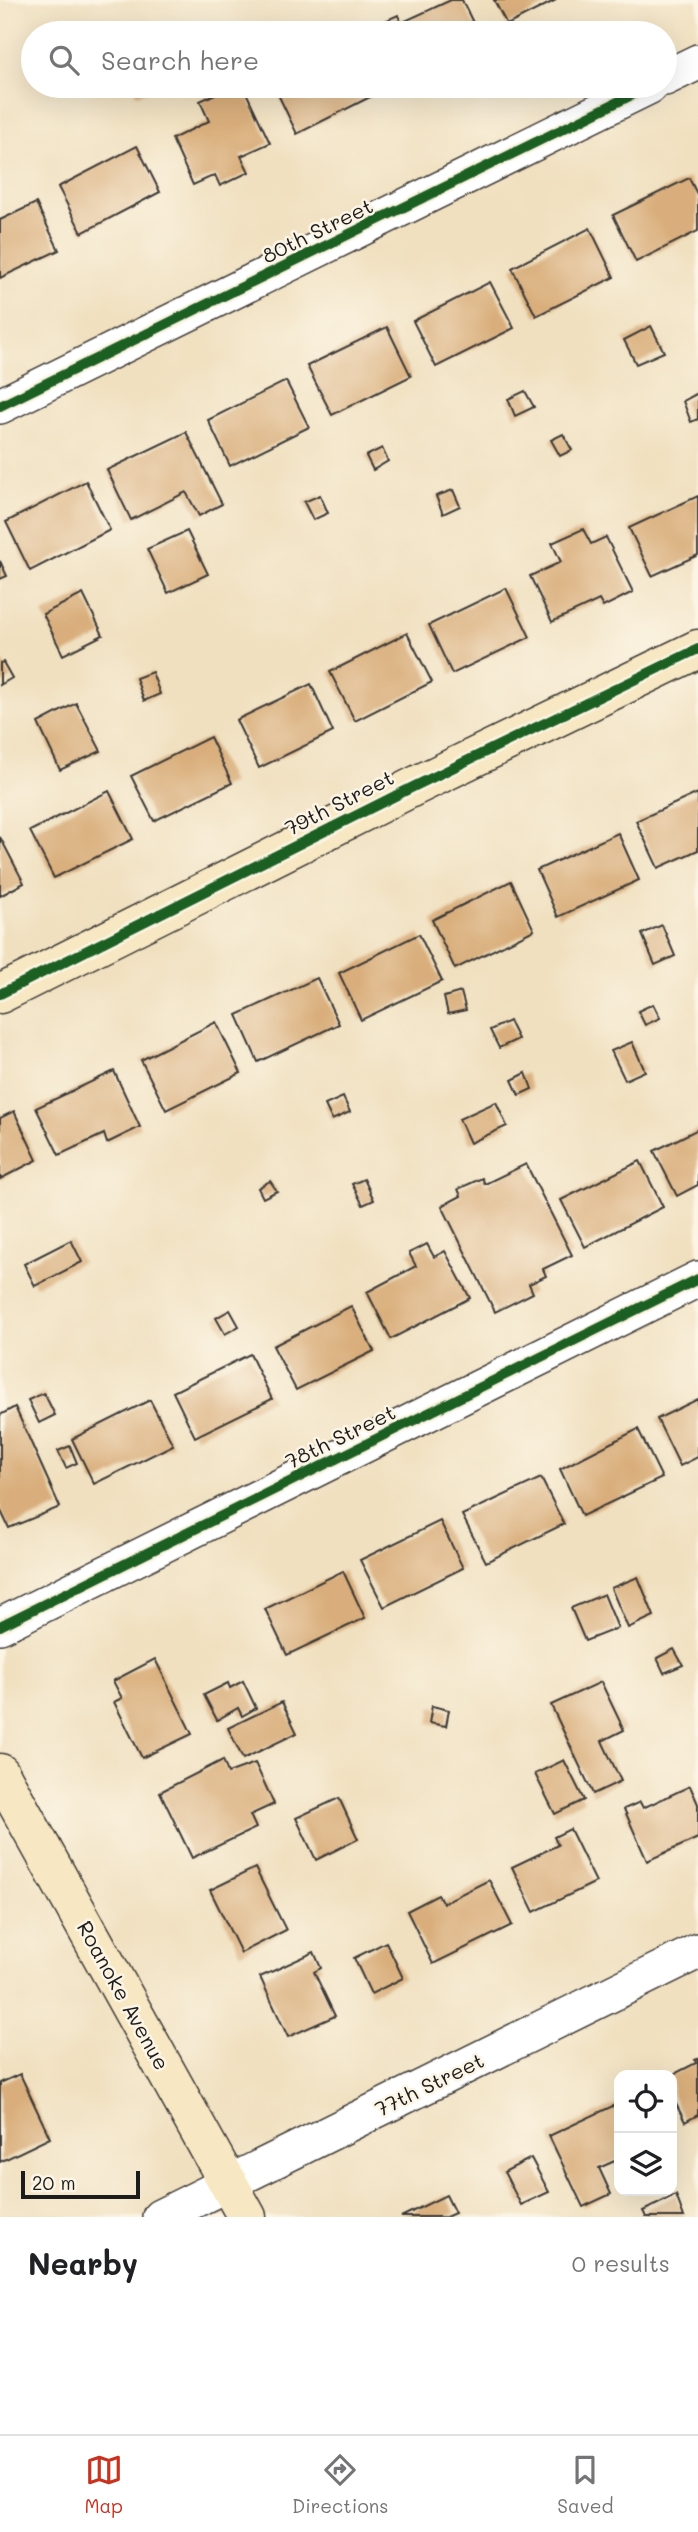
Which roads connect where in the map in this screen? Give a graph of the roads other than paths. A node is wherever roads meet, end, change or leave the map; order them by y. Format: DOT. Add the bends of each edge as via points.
graph roads {
  1 [pos="698,62"];
  2 [pos="677,72"];
  3 [pos="626,98"];
  4 [pos="0,407"];
  5 [pos="698,649"];
  6 [pos="0,994"];
  7 [pos="698,1279"];
  8 [pos="0,1626"];
  9 [pos="0,1773"];
  10 [pos="698,1951"];
  11 [pos="228,2183"];
  12 [pos="160,2217"];
  13 [pos="247,2217"];
  1 -- 2 [label="street"];
  3 -- 4 [label="street, 80th Street"];
  5 -- 6 [label="street, 79th Street"];
  7 -- 8 [label="street, 78th Street"];
  9 -- 11 [label="street, Roanoke Avenue"];
  10 -- 11 [label="street, 77th Street"];
  11 -- 12 [label="street, 77th Street"];
  11 -- 13 [label="street, Roanoke Avenue"];
}
